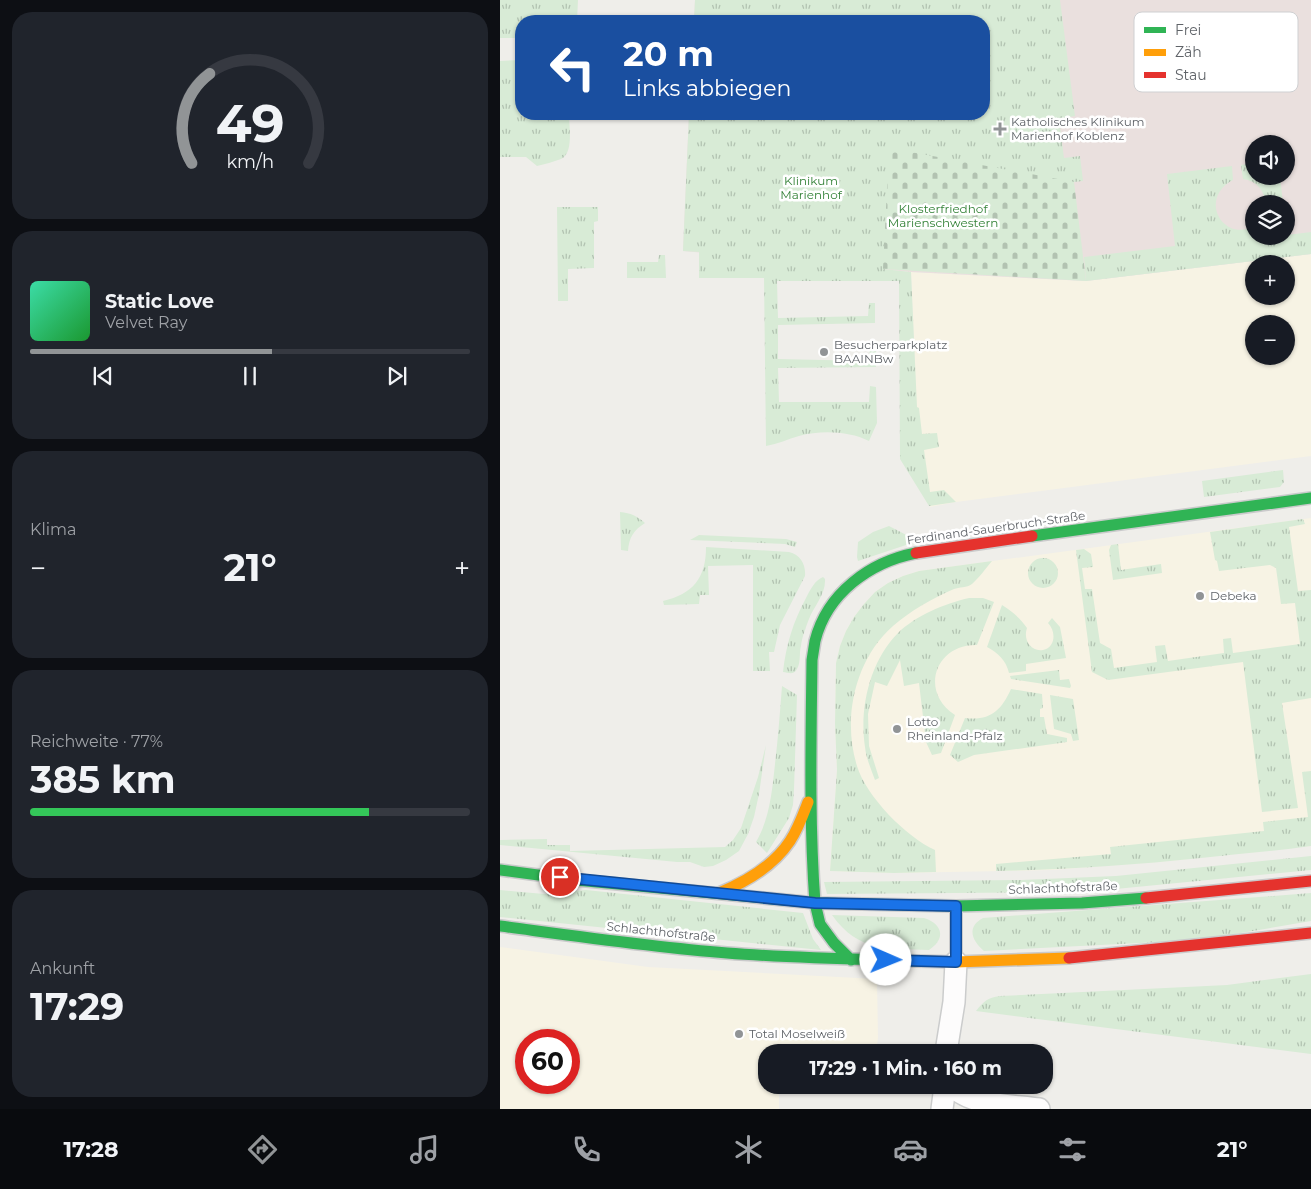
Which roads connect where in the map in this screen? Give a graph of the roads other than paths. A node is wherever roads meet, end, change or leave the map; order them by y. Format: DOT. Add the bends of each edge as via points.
graph roads {
  1 [pos="1311,498"];
  2 [pos="811,794"];
  3 [pos="500,870"];
  4 [pos="1311,881"];
  5 [pos="719,893"];
  6 [pos="815,903"];
  7 [pos="956,906"];
  8 [pos="500,926"];
  9 [pos="1311,933"];
  10 [pos="851,960"];
  11 [pos="956,962"];
  12 [pos="947,1044"];
  13 [pos="944,1094"];
  14 [pos="961,1094"];
  15 [pos="942,1109"];
  16 [pos="1039,1109"];
  1 -- 2 [label="main road, Ferdinand-Sauerbruch-Straße" via="925,550 873,567 842,594 823,622 816,640 812,660"];
  2 -- 5 [label="main road, Ferdinand-Sauerbruch-Straße" via="788,844 758,872"];
  2 -- 6 [label="main road, Ferdinand-Sauerbruch-Straße"];
  3 -- 5 [label="main road, Schlachthofstraße"];
  4 -- 7 [label="main road, Schlachthofstraße" via="1082,903"];
  5 -- 6 [label="main road, Schlachthofstraße"];
  6 -- 7 [label="main road, Schlachthofstraße"];
  6 -- 10 [label="main road" via="820,924"];
  7 -- 11 [label="main road"];
  8 -- 10 [label="main road, Schlachthofstraße" via="727,953"];
  9 -- 11 [label="main road, Schlachthofstraße" via="1072,958"];
  10 -- 11 [label="main road, Schlachthofstraße"];
  11 -- 12 [label="street"];
  13 -- 15 [label="street"];
  14 -- 16 [label="street" via="982,1102"];
}
